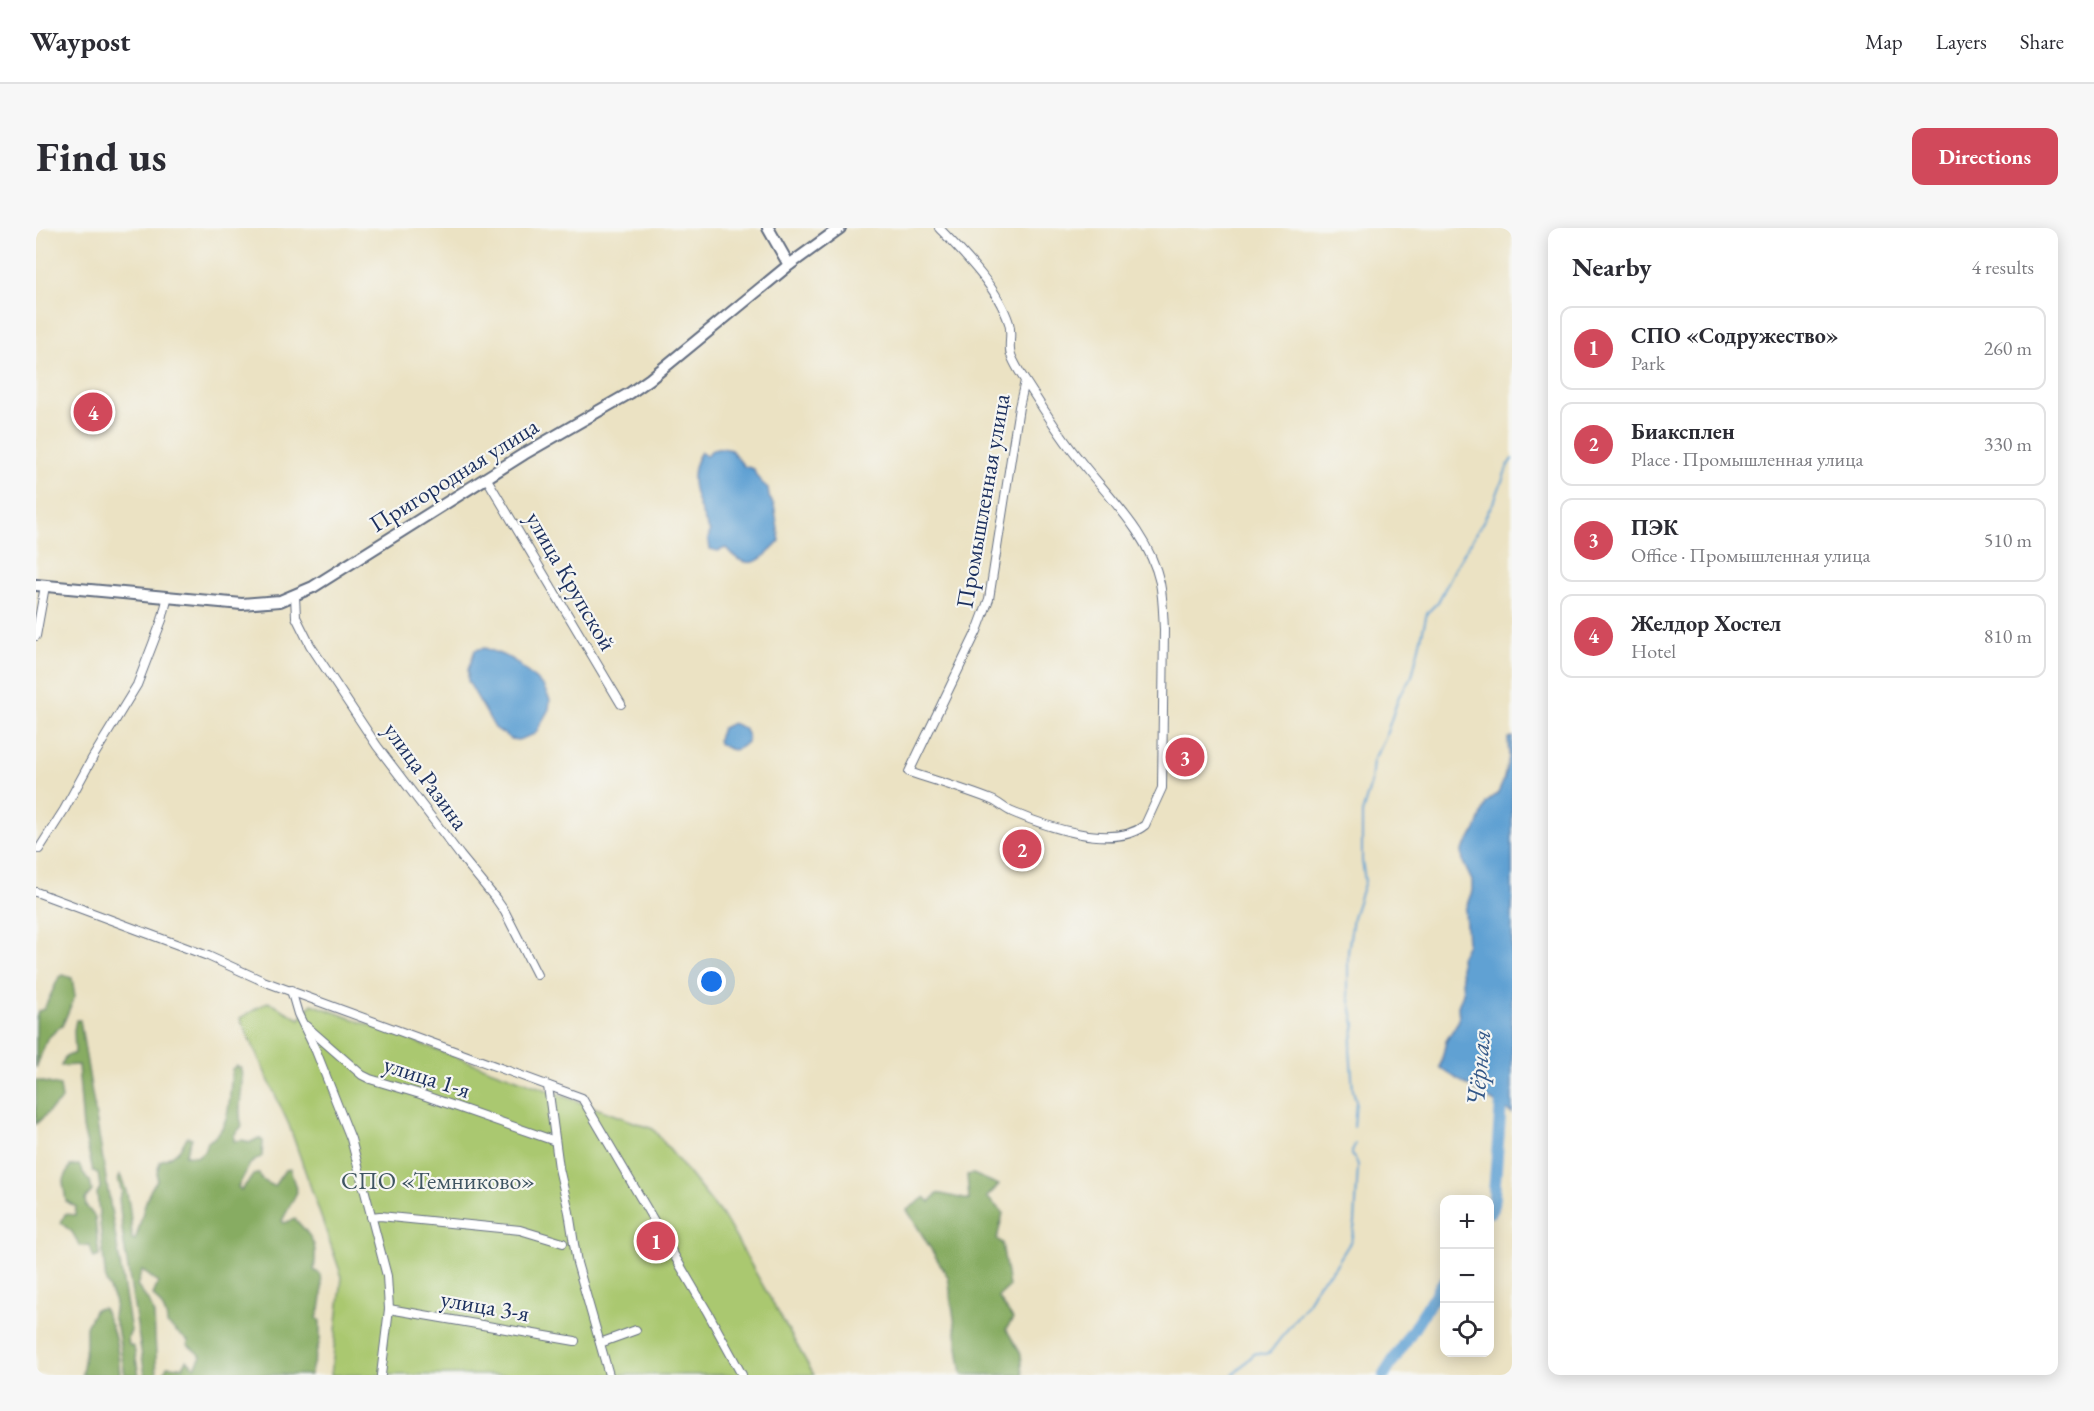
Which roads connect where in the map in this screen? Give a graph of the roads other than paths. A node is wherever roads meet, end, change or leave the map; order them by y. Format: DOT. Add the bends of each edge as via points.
graph roads {
  1 [pos="768,228"];
  2 [pos="840,228"];
  3 [pos="939,228"];
  4 [pos="789,265"];
  5 [pos="1025,381"];
  6 [pos="487,479"];
  7 [pos="40,585"];
  8 [pos="295,596"];
  9 [pos="168,597"];
  10 [pos="36,636"];
  11 [pos="621,704"];
  12 [pos="39,849"];
  13 [pos="36,892"];
  14 [pos="537,975"];
  15 [pos="291,990"];
  16 [pos="302,1023"];
  17 [pos="548,1086"];
  18 [pos="555,1141"];
  19 [pos="371,1217"];
  20 [pos="563,1243"];
  21 [pos="388,1309"];
  22 [pos="636,1330"];
  23 [pos="575,1341"];
  24 [pos="600,1343"];
  25 [pos="381,1375"];
  26 [pos="609,1375"];
  27 [pos="742,1375"];
  1 -- 4 [label="street"];
  2 -- 4 [label="street, Пригородная улица"];
  3 -- 5 [label="street, Промышленная улица" via="971,263 1004,310 1010,329 1010,351"];
  4 -- 6 [label="street, Пригородная улица" via="650,380"];
  5 -- 5 [label="street, Промышленная улица" via="1076,456 1137,532 1160,584 1164,629 1162,788 1145,825 1125,835 1072,832 1010,811 994,800 909,772 989,599"];
  6 -- 8 [label="street, Пригородная улица"];
  6 -- 11 [label="street, улица Крупской"];
  7 -- 9 [label="street, Пригородная улица"];
  7 -- 10 [label="street"];
  8 -- 9 [label="street, Пригородная улица" via="252,604"];
  8 -- 14 [label="street, улица Разина" via="296,617 310,645 377,746 505,912"];
  9 -- 12 [label="street" via="137,685"];
  13 -- 15 [label="street"];
  15 -- 16 [label="street"];
  15 -- 17 [label="street"];
  16 -- 18 [label="street, улица 1-я" via="370,1079"];
  16 -- 19 [label="street" via="345,1123"];
  17 -- 18 [label="street"];
  17 -- 27 [label="street" via="582,1098"];
  18 -- 24 [label="street" via="578,1263"];
  19 -- 20 [label="street" via="520,1230"];
  19 -- 21 [label="street" via="387,1276"];
  21 -- 23 [label="street, улица 3-я"];
  21 -- 25 [label="street"];
  22 -- 24 [label="street"];
  24 -- 26 [label="street"];
}
